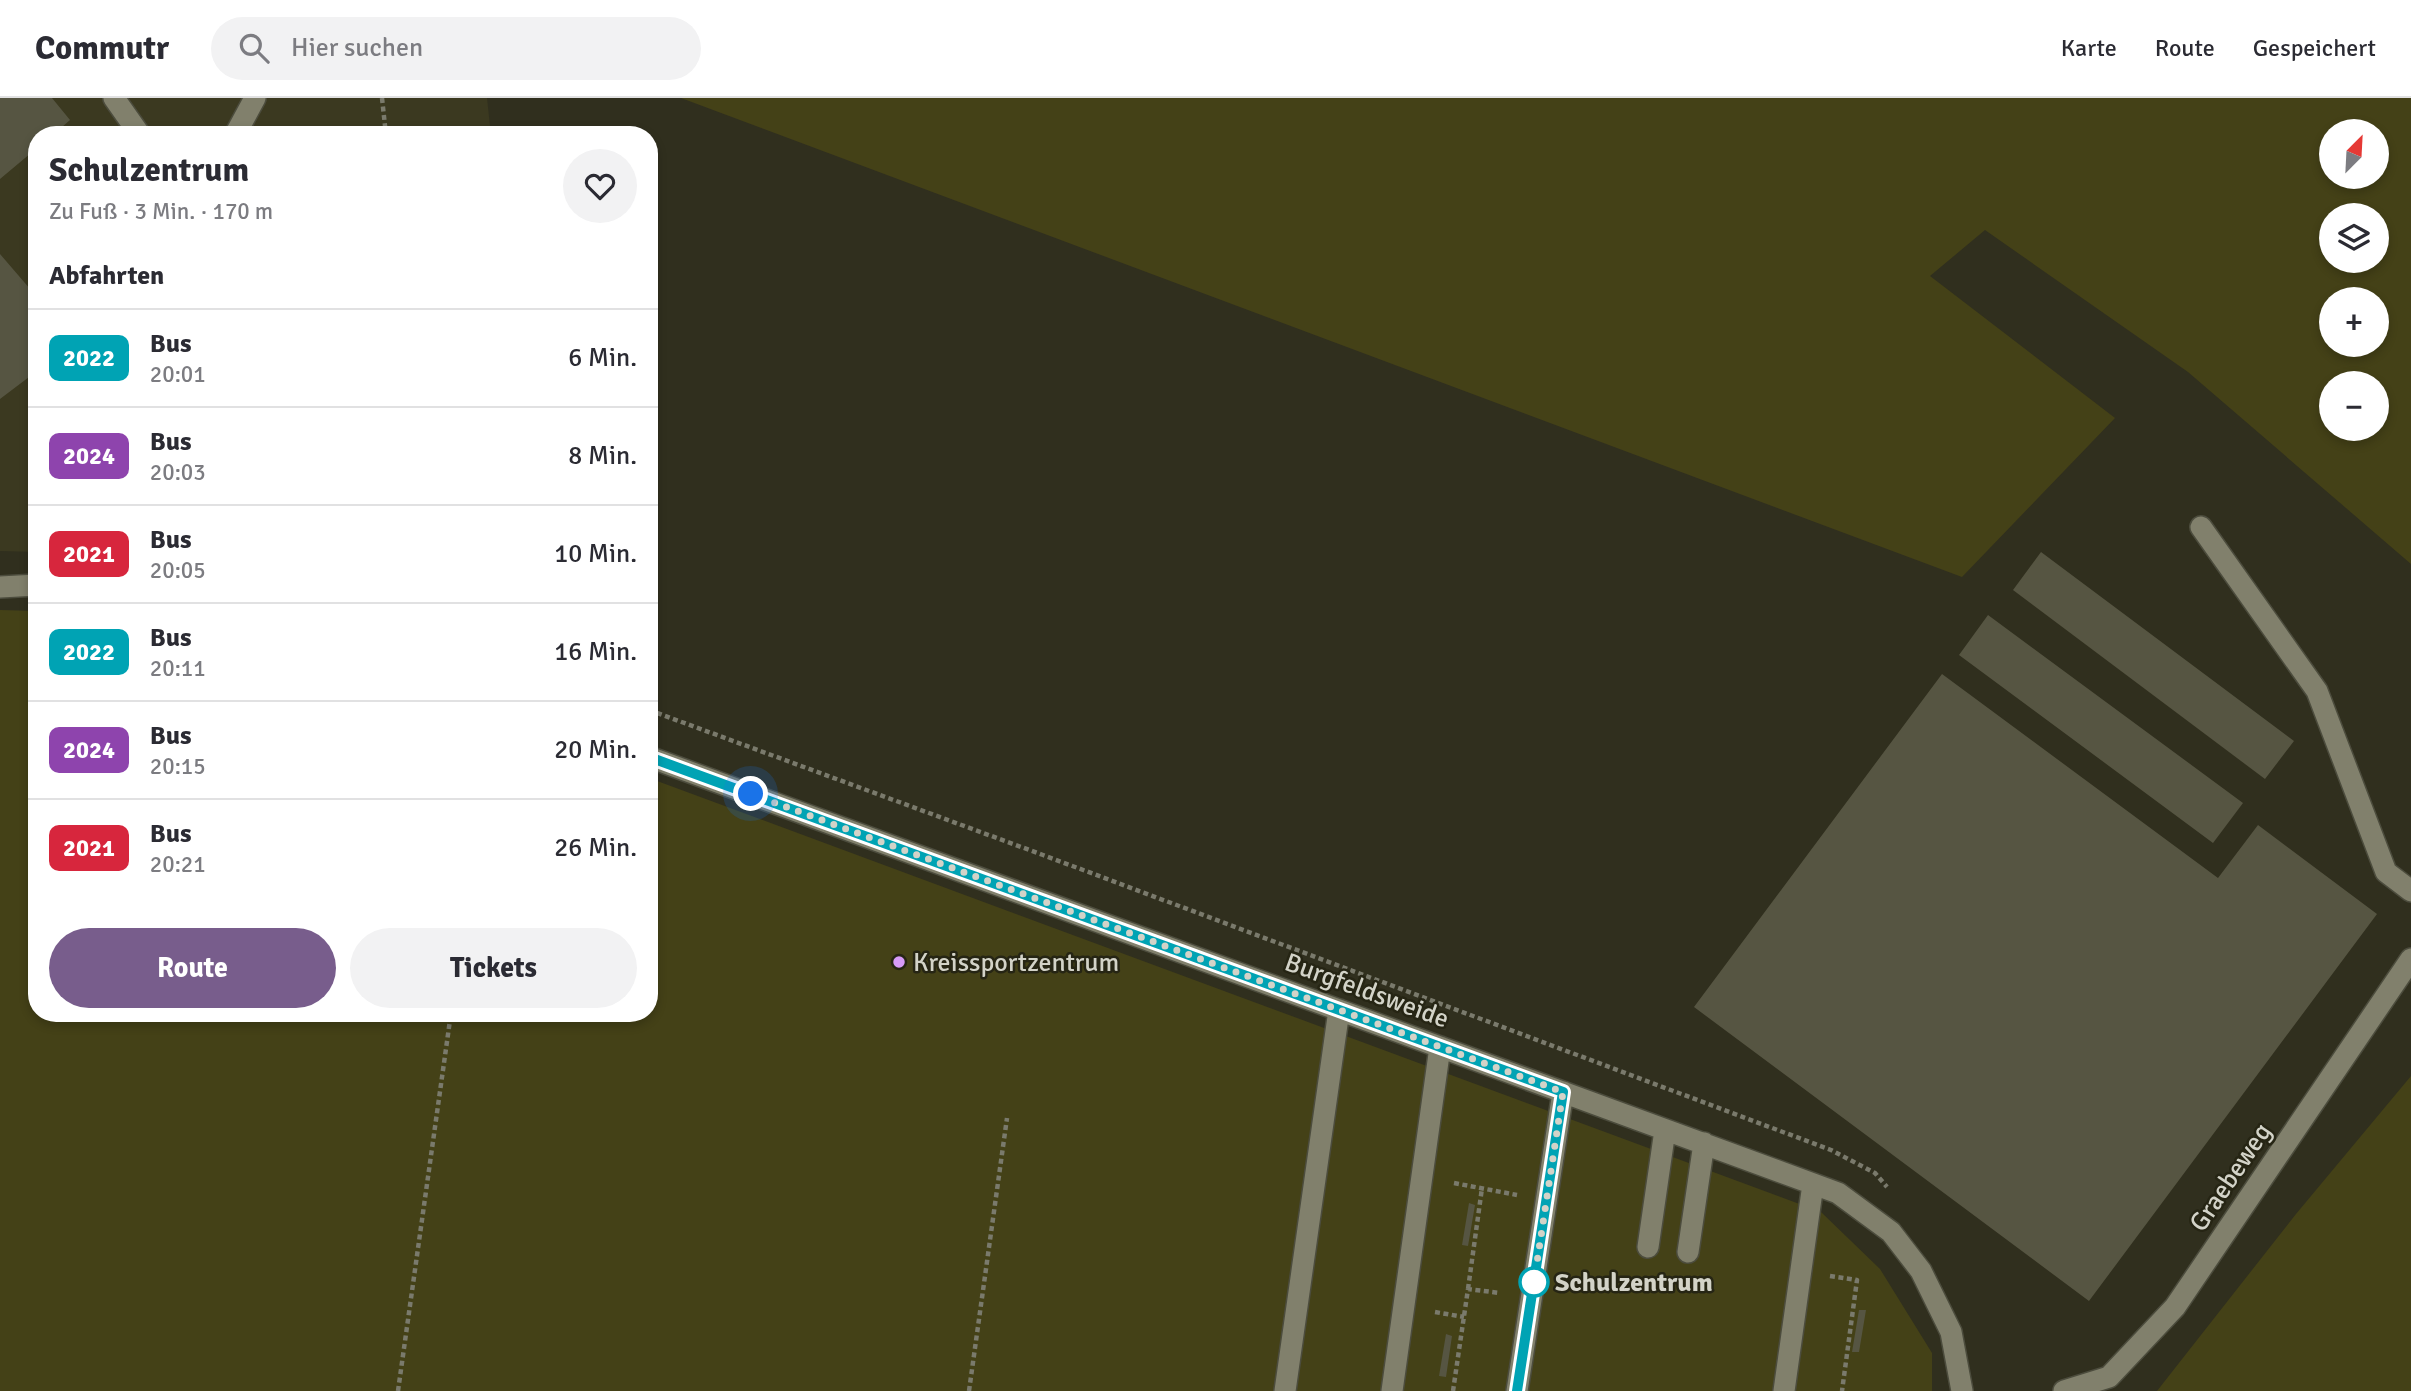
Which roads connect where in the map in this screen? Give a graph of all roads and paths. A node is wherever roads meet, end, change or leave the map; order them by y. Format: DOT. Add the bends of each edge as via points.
graph roads {
  1 [pos="114,98"];
  2 [pos="255,98"];
  3 [pos="382,98"];
  4 [pos="134,126"];
  5 [pos="240,126"];
  6 [pos="385,126"];
  7 [pos="2201,527"];
  8 [pos="28,585"];
  9 [pos="0,587"];
  10 [pos="658,713"];
  11 [pos="658,760"];
  12 [pos="2411,891"];
  13 [pos="2411,959"];
  14 [pos="1339,1010"];
  15 [pos="450,1022"];
  16 [pos="1440,1047"];
  17 [pos="1563,1092"];
  18 [pos="1007,1118"];
  19 [pos="1665,1129"];
  20 [pos="1704,1143"];
  21 [pos="1422,1177"];
  22 [pos="1812,1184"];
  23 [pos="1482,1188"];
  24 [pos="1890,1191"];
  25 [pos="1546,1200"];
  26 [pos="1648,1247"];
  27 [pos="1688,1252"];
  28 [pos="1800,1272"];
  29 [pos="1468,1289"];
  30 [pos="1532,1296"];
  31 [pos="1435,1312"];
  32 [pos="1464,1317"];
  33 [pos="398,1391"];
  34 [pos="969,1391"];
  35 [pos="1285,1391"];
  36 [pos="1392,1391"];
  37 [pos="1453,1391"];
  38 [pos="1517,1391"];
  39 [pos="1784,1391"];
  40 [pos="1842,1391"];
  41 [pos="1962,1391"];
  42 [pos="2064,1391"];
  1 -- 4 [label="street"];
  2 -- 5 [label="street"];
  3 -- 6 [label="path"];
  7 -- 12 [label="street" via="2317,691 2386,872"];
  8 -- 9 [label="street"];
  10 -- 24 [label="path" via="1830,1150 1875,1173"];
  11 -- 14 [label="street, Burgfeldsweide"];
  13 -- 42 [label="street, Graebeweg" via="2175,1307 2109,1377"];
  14 -- 16 [label="street, Burgfeldsweide"];
  14 -- 35 [label="street"];
  15 -- 33 [label="path"];
  16 -- 17 [label="street, Burgfeldsweide"];
  16 -- 21 [label="street"];
  17 -- 19 [label="street, Burgfeldsweide"];
  17 -- 25 [label="street"];
  18 -- 34 [label="path"];
  19 -- 20 [label="street, Burgfeldsweide"];
  19 -- 26 [label="street"];
  20 -- 22 [label="street, Burgfeldsweide"];
  20 -- 27 [label="street"];
  21 -- 23 [label="path"];
  21 -- 36 [label="street"];
  22 -- 28 [label="street"];
  22 -- 41 [label="street, Burgfeldsweide" via="1838,1193 1891,1232 1921,1271 1951,1332"];
  23 -- 25 [label="path"];
  23 -- 29 [label="path"];
  25 -- 30 [label="street"];
  28 -- 39 [label="street"];
  28 -- 40 [label="path" via="1857,1280"];
  29 -- 30 [label="path"];
  29 -- 32 [label="path"];
  30 -- 38 [label="street"];
  31 -- 32 [label="path"];
  32 -- 37 [label="path"];
}
